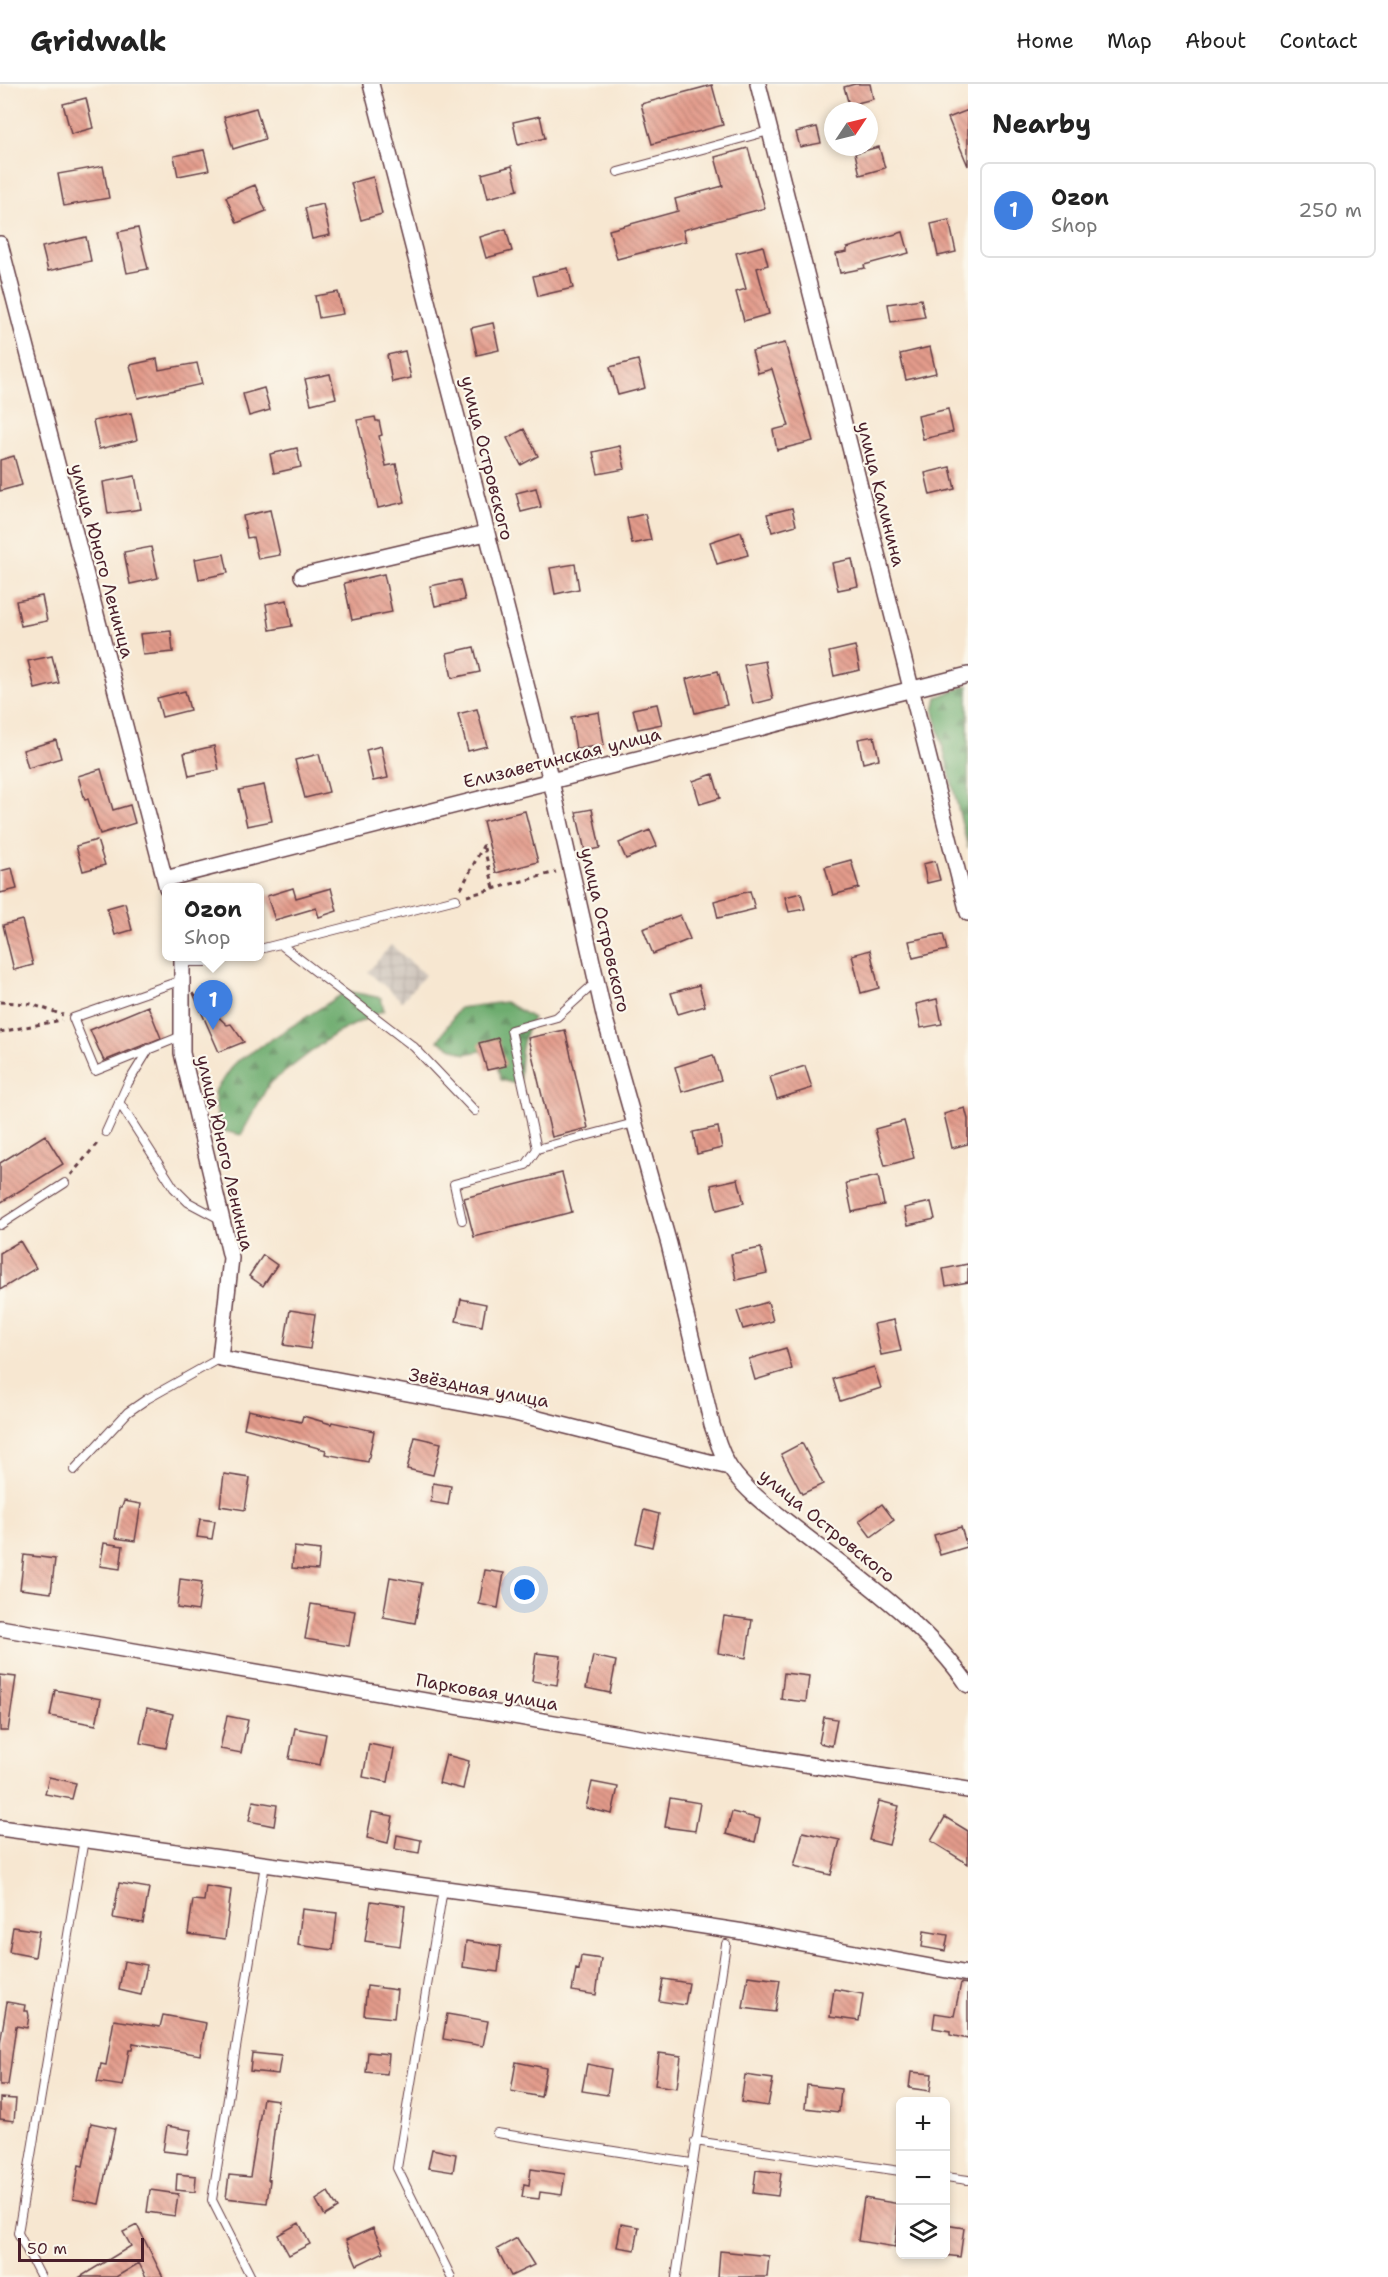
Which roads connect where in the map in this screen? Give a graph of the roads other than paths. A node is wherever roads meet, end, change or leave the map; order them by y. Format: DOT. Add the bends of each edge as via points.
graph roads {
  1 [pos="371,84"];
  2 [pos="758,84"];
  3 [pos="770,131"];
  4 [pos="618,172"];
  5 [pos="0,244"];
  6 [pos="486,533"];
  7 [pos="302,576"];
  8 [pos="968,675"];
  9 [pos="911,689"];
  10 [pos="551,781"];
  11 [pos="166,883"];
  12 [pos="456,899"];
  13 [pos="968,913"];
  14 [pos="280,944"];
  15 [pos="264,948"];
  16 [pos="183,961"];
  17 [pos="183,980"];
  18 [pos="596,982"];
  19 [pos="182,1036"];
  20 [pos="149,1049"];
  21 [pos="119,1102"];
  22 [pos="476,1111"];
  23 [pos="634,1123"];
  24 [pos="106,1132"];
  25 [pos="537,1149"];
  26 [pos="65,1183"];
  27 [pos="222,1220"];
  28 [pos="462,1220"];
  29 [pos="0,1225"];
  30 [pos="220,1358"];
  31 [pos="729,1467"];
  32 [pos="74,1470"];
  33 [pos="0,1628"];
  34 [pos="968,1685"];
  35 [pos="968,1790"];
  36 [pos="0,1828"];
  37 [pos="84,1839"];
  38 [pos="265,1864"];
  39 [pos="443,1889"];
  40 [pos="726,1944"];
  41 [pos="968,1974"];
  42 [pos="497,2133"];
  43 [pos="695,2141"];
  44 [pos="691,2163"];
  45 [pos="896,2169"];
  46 [pos="950,2178"];
  47 [pos="968,2180"];
  48 [pos="41,2277"];
  49 [pos="251,2277"];
  50 [pos="451,2277"];
  51 [pos="675,2277"];
  1 -- 6 [label="street, улица Островского"];
  2 -- 3 [label="street, улица Калинина"];
  3 -- 4 [label="lane"];
  3 -- 9 [label="street, улица Калинина"];
  5 -- 11 [label="street, улица Юного Ленинца"];
  6 -- 7 [label="street"];
  6 -- 10 [label="street, улица Островского"];
  8 -- 9 [label="street, Елизаветинская улица"];
  9 -- 10 [label="street, Елизаветинская улица"];
  9 -- 13 [label="street, улица Калинина"];
  10 -- 11 [label="street, Елизаветинская улица"];
  10 -- 18 [label="street, улица Островского"];
  12 -- 14 [label="lane"];
  14 -- 15 [label="lane"];
  14 -- 22 [label="lane" via="414,1047"];
  16 -- 17 [label="street, улица Юного Ленинца"];
  17 -- 19 [label="street, улица Юного Ленинца"];
  17 -- 20 [label="lane" via="73,1018 94,1071"];
  18 -- 23 [label="street, улица Островского"];
  18 -- 25 [label="lane" via="557,1017 511,1030"];
  19 -- 20 [label="lane"];
  19 -- 27 [label="street, улица Юного Ленинца" via="182,1053"];
  20 -- 21 [label="lane"];
  21 -- 24 [label="lane"];
  21 -- 27 [label="lane" via="174,1188 188,1202"];
  23 -- 25 [label="lane"];
  23 -- 31 [label="street, улица Островского" via="669,1244 712,1425"];
  25 -- 28 [label="lane" via="526,1165 454,1184"];
  26 -- 29 [label="lane"];
  27 -- 30 [label="street, улица Юного Ленинца" via="231,1258"];
  30 -- 31 [label="street, Звёздная улица" via="515,1413"];
  30 -- 32 [label="lane" via="128,1412"];
  31 -- 34 [label="street, улица Островского" via="757,1498 890,1602 954,1665"];
  33 -- 35 [label="street, Парковая улица"];
  36 -- 37 [label="street"];
  37 -- 38 [label="street"];
  37 -- 48 [label="lane" via="18,2233"];
  38 -- 39 [label="street"];
  38 -- 49 [label="lane" via="212,2200"];
  39 -- 41 [label="street" via="744,1932"];
  39 -- 50 [label="lane" via="397,2168"];
  40 -- 43 [label="lane"];
  42 -- 44 [label="lane"];
  43 -- 44 [label="lane"];
  43 -- 45 [label="lane"];
  44 -- 51 [label="lane"];
  46 -- 47 [label="lane"];
}
